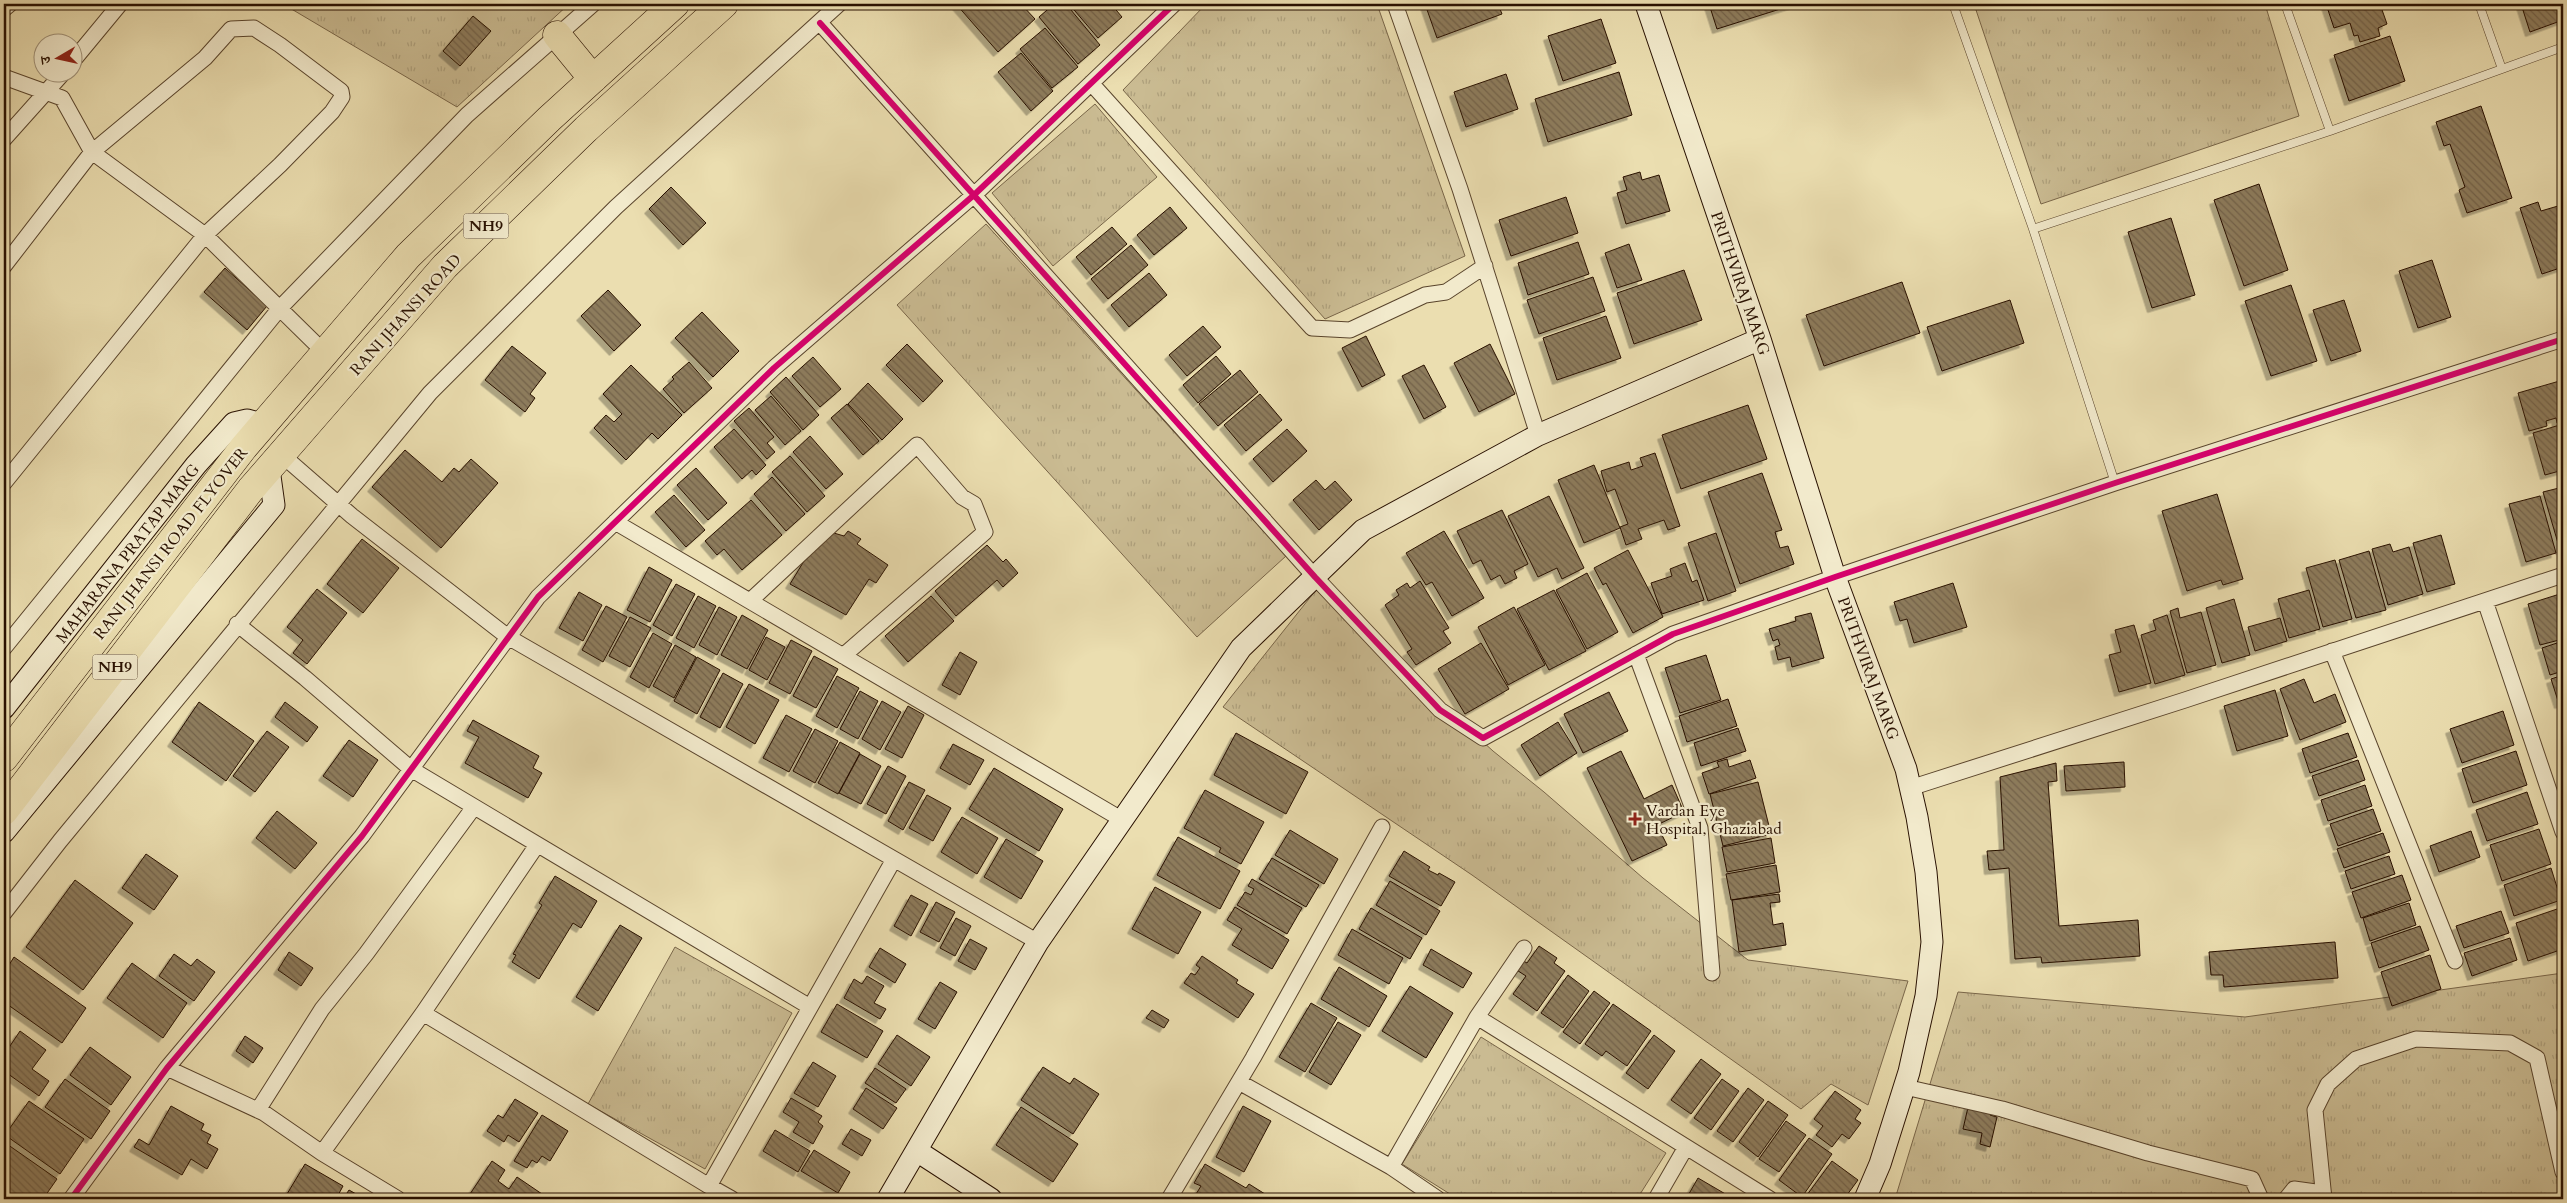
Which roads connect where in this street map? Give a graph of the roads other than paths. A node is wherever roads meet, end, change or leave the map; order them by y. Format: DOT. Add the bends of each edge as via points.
graph roads {
  1 [pos="10,4"];
  2 [pos="120,4"];
  3 [pos="593,4"];
  4 [pos="675,4"];
  5 [pos="839,4"];
  6 [pos="1174,4"];
  7 [pos="1396,4"];
  8 [pos="1646,4"];
  9 [pos="1953,4"];
  10 [pos="2285,4"];
  11 [pos="2479,4"];
  12 [pos="718,6"];
  13 [pos="4,9"];
  14 [pos="820,23"];
  15 [pos="557,35"];
  16 [pos="2563,47"];
  17 [pos="82,50"];
  18 [pos="2502,69"];
  19 [pos="4,77"];
  20 [pos="593,79"];
  21 [pos="56,82"];
  22 [pos="1091,83"];
  23 [pos="48,92"];
  24 [pos="2330,131"];
  25 [pos="4,139"];
  26 [pos="92,152"];
  27 [pos="974,195"];
  28 [pos="2033,229"];
  29 [pos="205,235"];
  30 [pos="4,266"];
  31 [pos="1485,266"];
  32 [pos="280,308"];
  33 [pos="2563,339"];
  34 [pos="1760,340"];
  35 [pos="324,352"];
  36 [pos="263,424"];
  37 [pos="1538,435"];
  38 [pos="276,462"];
  39 [pos="4,483"];
  40 [pos="2115,483"];
  41 [pos="339,505"];
  42 [pos="615,522"];
  43 [pos="2563,575"];
  44 [pos="1835,577"];
  45 [pos="1316,578"];
  46 [pos="750,601"];
  47 [pos="2486,601"];
  48 [pos="238,624"];
  49 [pos="508,637"];
  50 [pos="4,648"];
  51 [pos="2332,652"];
  52 [pos="1636,654"];
  53 [pos="843,656"];
  54 [pos="4,706"];
  55 [pos="4,758"];
  56 [pos="411,769"];
  57 [pos="1910,788"];
  58 [pos="474,807"];
  59 [pos="4,811"];
  60 [pos="1121,819"];
  61 [pos="1382,827"];
  62 [pos="4,832"];
  63 [pos="2563,832"];
  64 [pos="537,845"];
  65 [pos="893,861"];
  66 [pos="4,913"];
  67 [pos="1038,942"];
  68 [pos="1524,948"];
  69 [pos="2456,961"];
  70 [pos="1712,973"];
  71 [pos="810,1007"];
  72 [pos="423,1013"];
  73 [pos="1477,1017"];
  74 [pos="167,1068"];
  75 [pos="1239,1082"];
  76 [pos="1904,1087"];
  77 [pos="258,1110"];
  78 [pos="1686,1147"];
  79 [pos="917,1151"];
  80 [pos="322,1153"];
  81 [pos="1390,1167"];
  82 [pos="2563,1172"];
  83 [pos="710,1186"];
  84 [pos="2324,1196"];
  85 [pos="70,1199"];
  86 [pos="398,1199"];
  87 [pos="732,1199"];
  88 [pos="888,1199"];
  89 [pos="991,1199"];
  90 [pos="1169,1199"];
  91 [pos="1438,1199"];
  92 [pos="1656,1199"];
  93 [pos="1770,1199"];
  94 [pos="1865,1199"];
  95 [pos="2261,1199"];
  96 [pos="2286,1199"];
  1 -- 13 [label="street"];
  2 -- 17 [label="street"];
  3 -- 15 [label="street"];
  4 -- 20 [label="highway, NH9"];
  5 -- 14 [label="street"];
  6 -- 22 [label="street"];
  7 -- 31 [label="street"];
  8 -- 34 [label="street, PRITHVIRAJ MARG"];
  9 -- 28 [label="lane"];
  10 -- 24 [label="lane"];
  11 -- 18 [label="lane"];
  12 -- 38 [label="highway, RANI JHANSI ROAD / NH9" via="445,266"];
  14 -- 27 [label="street"];
  14 -- 41 [label="street" via="616,207 430,393"];
  15 -- 20 [label="highway"];
  15 -- 32 [label="street" via="466,114"];
  16 -- 18 [label="lane"];
  18 -- 24 [label="lane"];
  19 -- 23 [label="street"];
  20 -- 35 [label="highway, NH9" via="408,256"];
  21 -- 23 [label="street"];
  22 -- 27 [label="street"];
  22 -- 31 [label="street" via="1312,328 1350,330 1425,295 1446,292"];
  23 -- 25 [label="street"];
  23 -- 26 [label="street" via="62,98"];
  24 -- 28 [label="lane"];
  26 -- 29 [label="street"];
  26 -- 29 [label="street" via="205,58 231,29 254,28 341,91 342,96 332,112"];
  26 -- 30 [label="street"];
  27 -- 42 [label="street" via="774,368"];
  27 -- 45 [label="street"];
  28 -- 40 [label="lane"];
  29 -- 32 [label="street"];
  29 -- 39 [label="street"];
  31 -- 37 [label="street"];
  32 -- 35 [label="street"];
  32 -- 50 [label="street"];
  33 -- 40 [label="street"];
  34 -- 37 [label="street"];
  34 -- 44 [label="street, PRITHVIRAJ MARG"];
  35 -- 36 [label="highway, NH9"];
  36 -- 54 [label="street, MAHARANA PRATAP MARG" via="247,420 234,423 196,465"];
  36 -- 55 [label="highway, RANI JHANSI ROAD FLYOVER / NH9"];
  37 -- 45 [label="street" via="1363,530"];
  38 -- 41 [label="street"];
  38 -- 59 [label="highway, RANI JHANSI ROAD FLYOVER / NH9" via="226,522"];
  38 -- 62 [label="street" via="274,505"];
  40 -- 44 [label="street"];
  41 -- 48 [label="street"];
  41 -- 49 [label="street"];
  42 -- 46 [label="street"];
  42 -- 49 [label="street" via="538,597"];
  43 -- 47 [label="street"];
  44 -- 52 [label="street" via="1672,634"];
  44 -- 57 [label="street, PRITHVIRAJ MARG" via="1906,769"];
  45 -- 52 [label="street" via="1440,710 1483,738"];
  45 -- 60 [label="street" via="1240,648"];
  46 -- 53 [label="street"];
  46 -- 53 [label="street" via="917,445 962,497 974,504 985,532"];
  47 -- 51 [label="street"];
  47 -- 63 [label="street"];
  48 -- 56 [label="street"];
  48 -- 66 [label="street"];
  49 -- 56 [label="street"];
  49 -- 65 [label="street"];
  51 -- 57 [label="street"];
  51 -- 69 [label="street"];
  52 -- 70 [label="street" via="1700,828"];
  53 -- 60 [label="street"];
  56 -- 58 [label="street"];
  56 -- 74 [label="street" via="362,836"];
  57 -- 76 [label="street, PRITHVIRAJ MARG" via="1926,872 1932,942 1926,996"];
  58 -- 64 [label="street"];
  58 -- 77 [label="street" via="322,1009"];
  60 -- 67 [label="street"];
  61 -- 75 [label="street"];
  64 -- 71 [label="street"];
  64 -- 72 [label="street"];
  65 -- 67 [label="street"];
  65 -- 71 [label="street"];
  67 -- 79 [label="street"];
  68 -- 73 [label="street"];
  71 -- 83 [label="street"];
  72 -- 80 [label="street"];
  72 -- 83 [label="street"];
  73 -- 78 [label="street"];
  73 -- 81 [label="street"];
  74 -- 77 [label="street"];
  74 -- 85 [label="street"];
  75 -- 81 [label="street"];
  75 -- 90 [label="street"];
  76 -- 94 [label="street, PRITHVIRAJ MARG" via="1880,1164"];
  76 -- 95 [label="street" via="2002,1109 2148,1154 2252,1180"];
  77 -- 80 [label="street"];
  78 -- 92 [label="street"];
  78 -- 93 [label="street"];
  79 -- 88 [label="street"];
  79 -- 89 [label="street"];
  80 -- 86 [label="street"];
  81 -- 91 [label="street"];
  82 -- 84 [label="street" via="2537,1058 2510,1043 2416,1039 2356,1059 2328,1084 2315,1110"];
  83 -- 87 [label="street"];
  84 -- 96 [label="street" via="2294,1189"];
}
